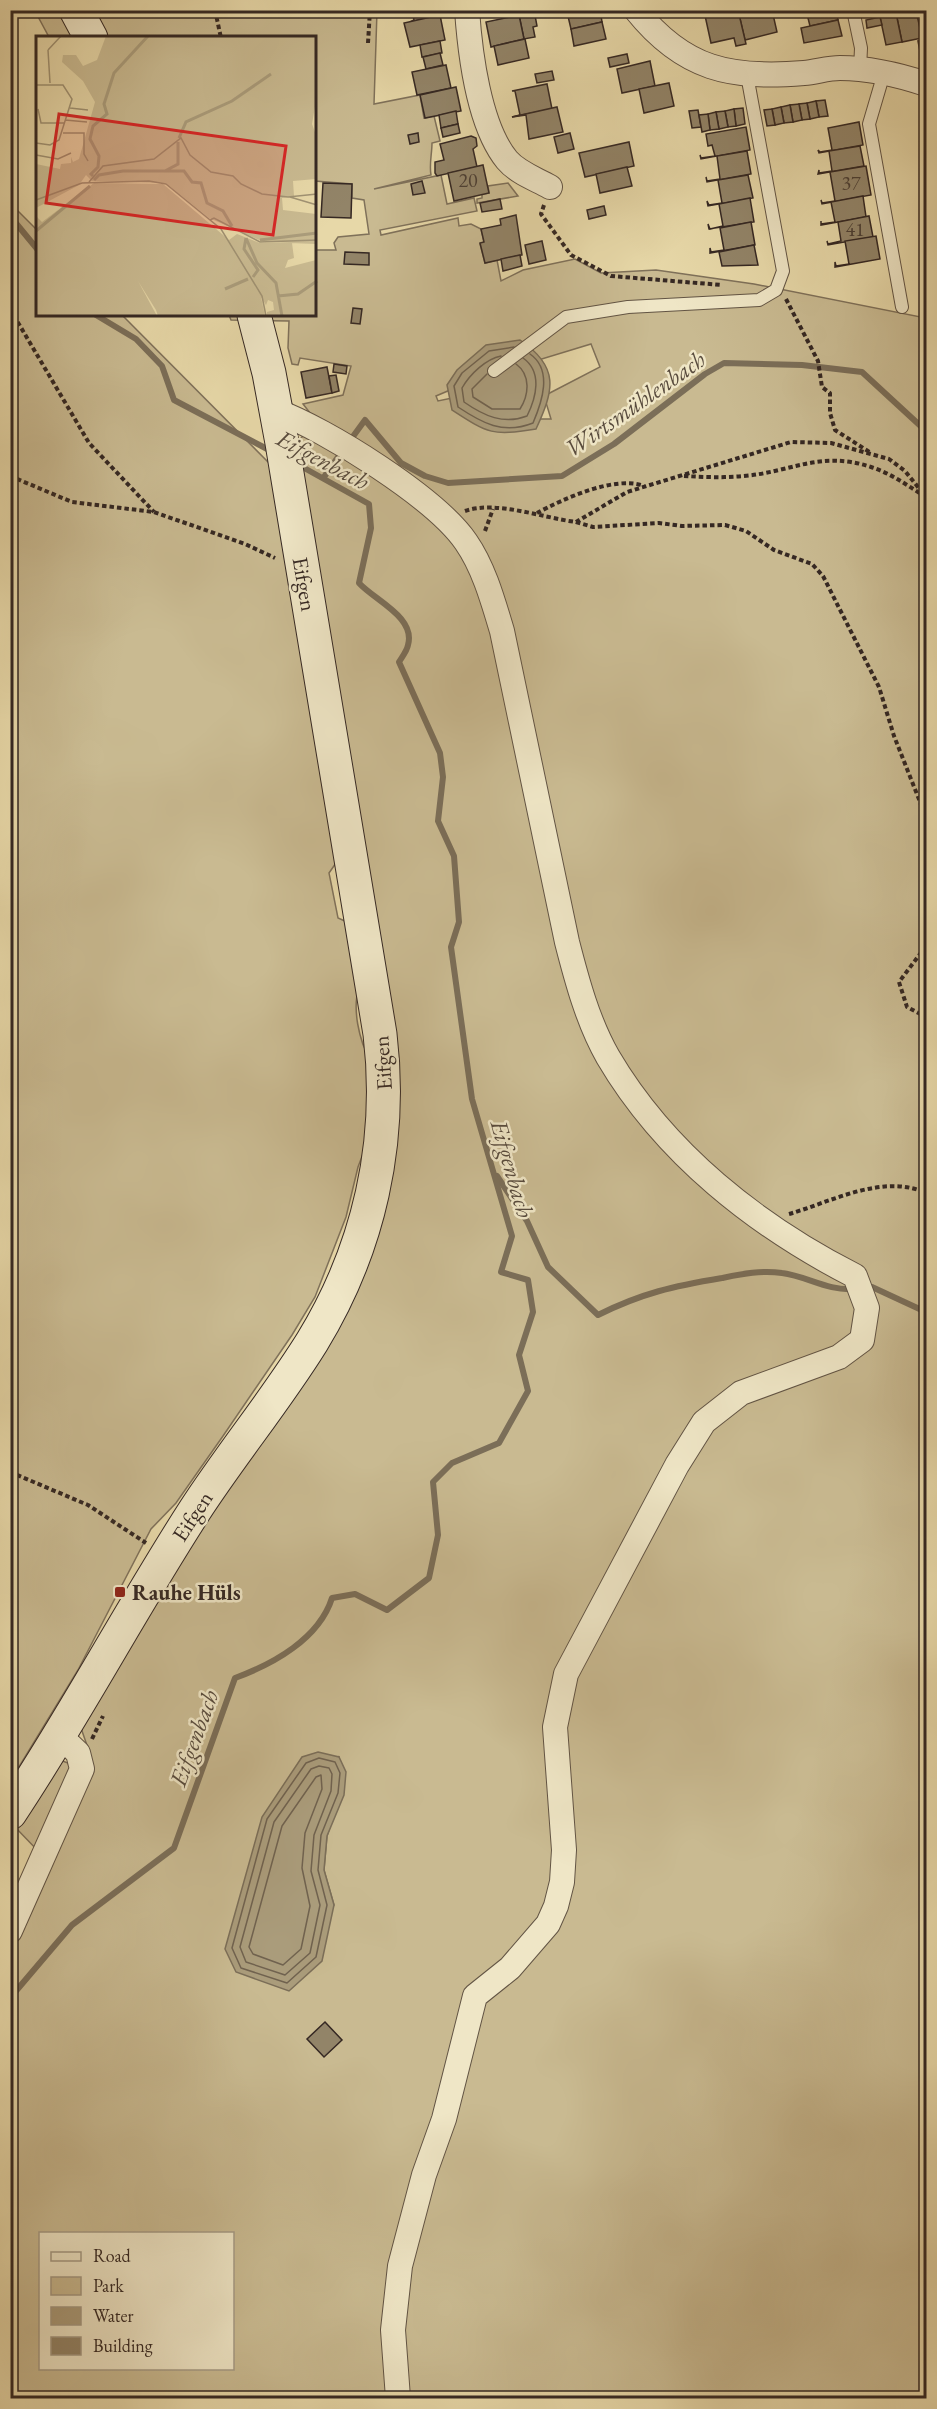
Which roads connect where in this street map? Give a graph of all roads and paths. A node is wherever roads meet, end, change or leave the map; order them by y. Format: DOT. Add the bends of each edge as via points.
graph roads {
  1 [pos="76,10"];
  2 [pos="215,10"];
  3 [pos="370,10"];
  4 [pos="467,10"];
  5 [pos="636,10"];
  6 [pos="853,10"];
  7 [pos="90,36"];
  8 [pos="221,36"];
  9 [pos="368,43"];
  10 [pos="860,69"];
  11 [pos="884,73"];
  12 [pos="747,75"];
  13 [pos="927,84"];
  14 [pos="550,187"];
  15 [pos="730,286"];
  16 [pos="776,290"];
  17 [pos="902,307"];
  18 [pos="10,309"];
  19 [pos="254,316"];
  20 [pos="494,371"];
  21 [pos="277,418"];
  22 [pos="872,454"];
  23 [pos="10,476"];
  24 [pos="680,476"];
  25 [pos="644,486"];
  26 [pos="927,497"];
  27 [pos="154,512"];
  28 [pos="537,513"];
  29 [pos="448,519"];
  30 [pos="576,522"];
  31 [pos="301,561"];
  32 [pos="927,817"];
  33 [pos="927,946"];
  34 [pos="927,1017"];
  35 [pos="927,1193"];
  36 [pos="762,1220"];
  37 [pos="10,1472"];
  38 [pos="167,1556"];
  39 [pos="107,1709"];
  40 [pos="59,1735"];
  41 [pos="81,1761"];
  42 [pos="10,1813"];
  43 [pos="10,1931"];
  44 [pos="398,2398"];
  1 -- 7 [label="main road"];
  2 -- 8 [label="path"];
  3 -- 9 [label="path"];
  4 -- 14 [label="street" via="482,100 499,146 507,161"];
  5 -- 12 [label="street" via="671,47 718,69"];
  6 -- 10 [label="lane" via="861,48"];
  10 -- 11 [label="street"];
  10 -- 12 [label="street"];
  11 -- 13 [label="street"];
  11 -- 17 [label="lane" via="869,124"];
  12 -- 16 [label="lane" via="783,271"];
  14 -- 15 [label="path" via="541,214 571,255 611,276"];
  16 -- 20 [label="lane" via="759,300 628,307 566,317"];
  16 -- 22 [label="path" via="787,300 818,361 822,387 830,393 835,430"];
  18 -- 27 [label="path" via="89,443"];
  19 -- 21 [label="main road, Eifgen"];
  21 -- 29 [label="street" via="304,421 400,482"];
  21 -- 31 [label="main road, Eifgen"];
  22 -- 24 [label="path" via="831,443 790,442"];
  22 -- 26 [label="path" via="889,459 905,471"];
  23 -- 27 [label="path" via="72,502"];
  24 -- 25 [label="path"];
  24 -- 26 [label="path" via="744,476 816,460 845,461 892,476"];
  25 -- 28 [label="path" via="613,484"];
  25 -- 30 [label="path"];
  27 -- 31 [label="path" via="284,562"];
  28 -- 29 [label="path" via="482,507"];
  28 -- 30 [label="path"];
  29 -- 36 [label="street" via="475,556 502,631 567,942 593,1024 608,1057 684,1157"];
  30 -- 32 [label="path" via="593,527 725,525 746,531 774,550 812,564 823,576 879,687"];
  31 -- 38 [label="main road, Eifgen" via="380,1034 385,1107 379,1165 367,1220 326,1318"];
  33 -- 34 [label="path" via="899,982 907,1007"];
  35 -- 36 [label="path" via="906,1186 874,1188"];
  36 -- 44 [label="street" via="855,1276 867,1308 862,1340 839,1357 741,1393 704,1422 677,1465 566,1674 555,1727 564,1850 562,1882 548,1924 510,1968 475,1996 444,2119 400,2266 393,2330"];
  37 -- 38 [label="path" via="88,1505"];
  38 -- 40 [label="main road, Eifgen"];
  39 -- 41 [label="path"];
  40 -- 41 [label="street"];
  40 -- 42 [label="main road, Eifgen"];
  41 -- 43 [label="street" via="77,1782"];
}
